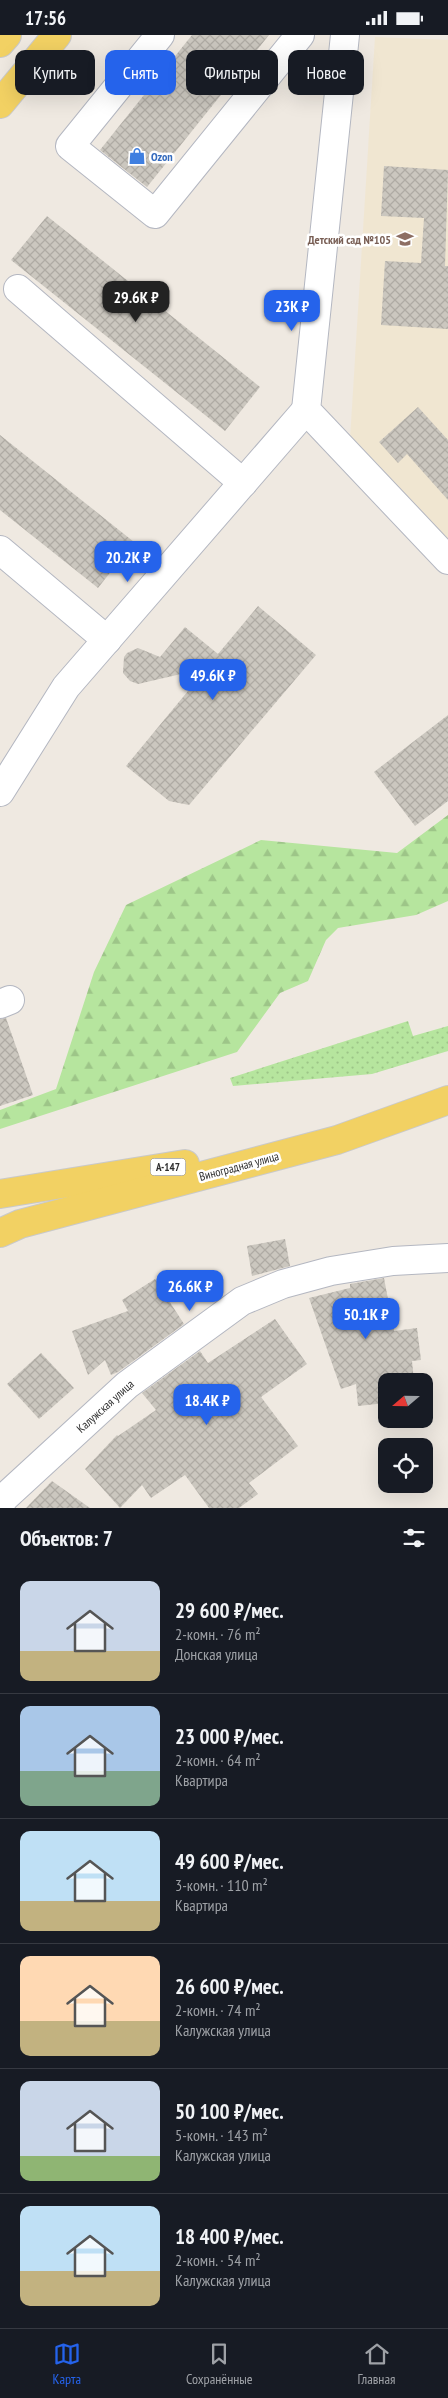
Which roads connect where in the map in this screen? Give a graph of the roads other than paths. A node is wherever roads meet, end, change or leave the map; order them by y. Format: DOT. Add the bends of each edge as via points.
graph roads {
  1 [pos="6,35"];
  2 [pos="57,35"];
  3 [pos="160,35"];
  4 [pos="300,35"];
  5 [pos="345,35"];
  6 [pos="0,43"];
  7 [pos="0,104"];
  8 [pos="18,289"];
  9 [pos="306,410"];
  10 [pos="243,483"];
  11 [pos="0,550"];
  12 [pos="448,560"];
  13 [pos="107,640"];
  14 [pos="0,792"];
  15 [pos="448,1100"];
  16 [pos="337,1140"];
  17 [pos="0,1194"];
  18 [pos="7,1229"];
  19 [pos="448,1258"];
  20 [pos="0,1505"];
  1 -- 6 [label="main road"];
  2 -- 7 [label="main road"];
  3 -- 4 [label="street" via="70,146 155,214"];
  5 -- 9 [label="street"];
  8 -- 10 [label="street"];
  9 -- 10 [label="street"];
  9 -- 12 [label="street"];
  10 -- 13 [label="street"];
  11 -- 13 [label="street"];
  13 -- 14 [label="street" via="66,687"];
  15 -- 16 [label="main road, Виноградная улица / А-147"];
  16 -- 17 [label="main road, А-147"];
  16 -- 18 [label="main road, Виноградная улица / А-147"];
  19 -- 20 [label="street, Калужская улица" via="393,1261 331,1271 283,1284 242,1301 127,1385"];
}
